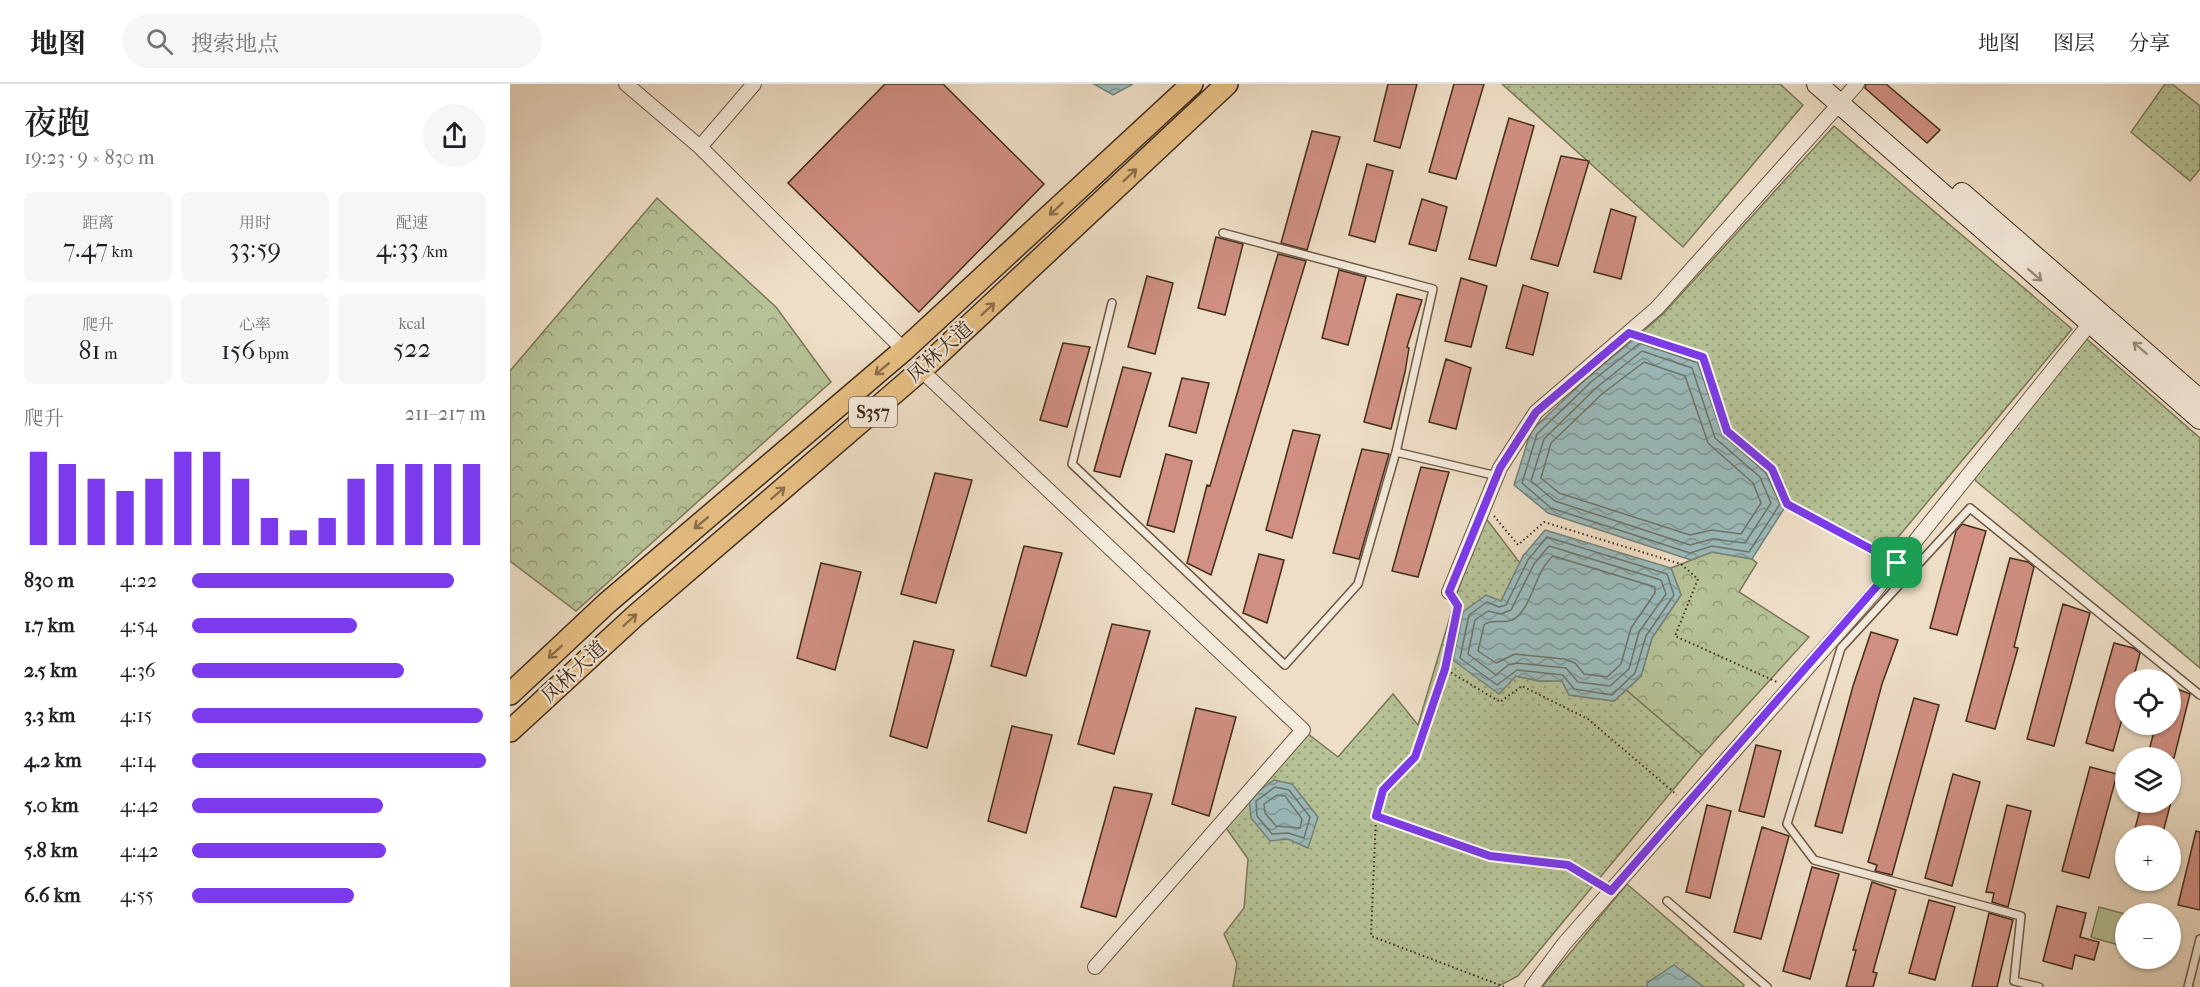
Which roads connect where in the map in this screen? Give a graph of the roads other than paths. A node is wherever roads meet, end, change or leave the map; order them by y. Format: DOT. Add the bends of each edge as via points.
graph roads {
  1 [pos="626,84"];
  2 [pos="754,84"];
  3 [pos="1192,84"];
  4 [pos="1227,84"];
  5 [pos="1817,84"];
  6 [pos="1845,91"];
  7 [pos="700,147"];
  8 [pos="1223,232"];
  9 [pos="1112,303"];
  10 [pos="2095,317"];
  11 [pos="904,350"];
  12 [pos="921,370"];
  13 [pos="2200,400"];
  14 [pos="2200,418"];
  15 [pos="1396,452"];
  16 [pos="1497,476"];
  17 [pos="1449,592"];
  18 [pos="1863,614"];
  19 [pos="510,694"];
  20 [pos="2200,694"];
  21 [pos="510,731"];
  22 [pos="1667,900"];
  23 [pos="2200,940"];
  24 [pos="1095,967"];
  25 [pos="1532,987"];
  26 [pos="1767,987"];
  27 [pos="2039,987"];
  28 [pos="2188,987"];
  1 -- 7 [label="street"];
  2 -- 7 [label="street"];
  3 -- 11 [label="main road, 凤林大道 / S357, one-way"];
  12 -- 4 [label="main road, 凤林大道 / S357, one-way"];
  5 -- 6 [label="main road"];
  6 -- 10 [label="main road"];
  6 -- 16 [label="street" via="1657,308 1536,412"];
  7 -- 11 [label="street"];
  8 -- 15 [label="lane" via="1433,289"];
  9 -- 15 [label="lane" via="1072,464 1285,665 1358,584"];
  13 -- 10 [label="main road, one-way"];
  10 -- 14 [label="main road"];
  10 -- 18 [label="street" via="1897,563"];
  11 -- 19 [label="main road, 凤林大道 / S357, one-way" via="608,603"];
  21 -- 12 [label="main road, 凤林大道 / S357, one-way" via="635,616"];
  12 -- 24 [label="street" via="1303,730"];
  15 -- 16 [label="lane"];
  16 -- 17 [label="street"];
  18 -- 20 [label="lane" via="1970,508"];
  18 -- 25 [label="street" via="1790,688"];
  18 -- 27 [label="lane" via="1841,648 1787,824 1814,860 2021,916 2014,981"];
  22 -- 26 [label="lane"];
  23 -- 28 [label="lane"];
}
